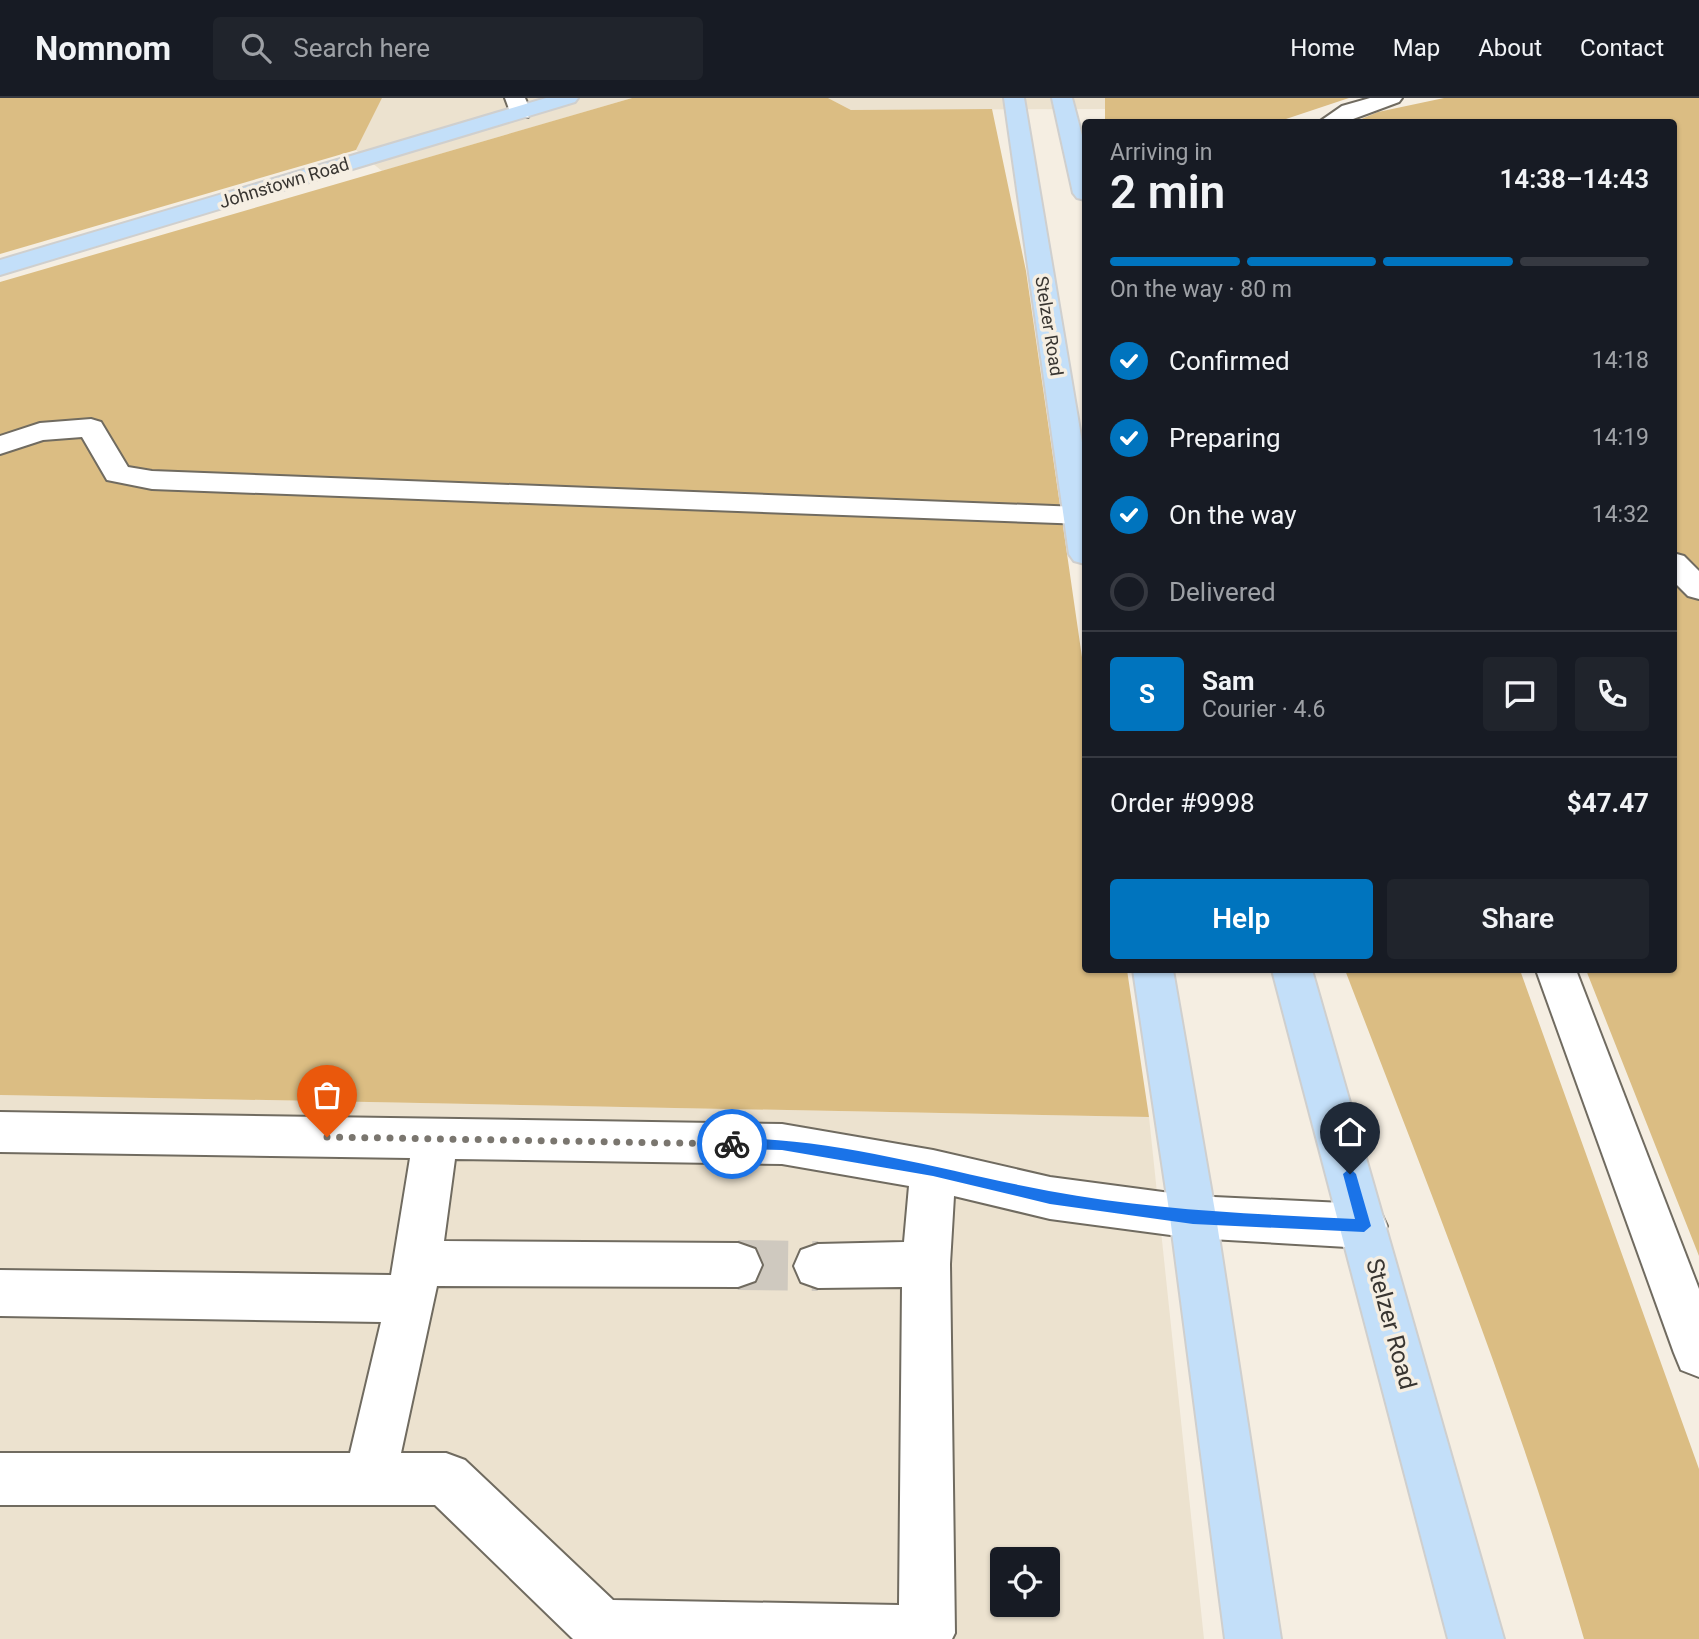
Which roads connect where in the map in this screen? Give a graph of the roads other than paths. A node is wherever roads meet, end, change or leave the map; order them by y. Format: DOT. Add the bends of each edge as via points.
graph roads {
  1 [pos="568,98"];
  2 [pos="1014,98"];
  3 [pos="1062,98"];
  4 [pos="1392,98"];
  5 [pos="517,105"];
  6 [pos="1335,119"];
  7 [pos="1082,181"];
  8 [pos="0,268"];
  9 [pos="0,445"];
  10 [pos="1079,516"];
  11 [pos="1082,535"];
  12 [pos="1677,567"];
  13 [pos="1699,589"];
  14 [pos="1153,973"];
  15 [pos="1293,973"];
  16 [pos="1557,973"];
  17 [pos="0,1132"];
  18 [pos="436,1138"];
  19 [pos="933,1170"];
  20 [pos="1193,1217"];
  21 [pos="1364,1226"];
  22 [pos="926,1264"];
  23 [pos="738,1265"];
  24 [pos="818,1266"];
  25 [pos="414,1281"];
  26 [pos="0,1293"];
  27 [pos="1699,1353"];
  28 [pos="0,1479"];
  29 [pos="369,1480"];
  30 [pos="1253,1639"];
  31 [pos="1476,1639"];
  1 -- 5 [label="main road, Johnstown Road"];
  2 -- 10 [label="main road, Stelzer Road"];
  3 -- 7 [label="main road"];
  4 -- 6 [label="lane"];
  5 -- 8 [label="main road, Johnstown Road"];
  9 -- 10 [label="lane" via="40,432 91,428 117,474 152,480"];
  10 -- 11 [label="main road, Stelzer Road"];
  12 -- 13 [label="lane"];
  14 -- 20 [label="main road"];
  15 -- 21 [label="main road, Stelzer Road"];
  16 -- 27 [label="lane"];
  17 -- 18 [label="lane"];
  18 -- 19 [label="lane" via="782,1144"];
  18 -- 25 [label="lane"];
  19 -- 20 [label="lane" via="1050,1198"];
  19 -- 22 [label="lane"];
  20 -- 21 [label="lane"];
  20 -- 30 [label="main road"];
  21 -- 31 [label="main road, Stelzer Road"];
  22 -- 24 [label="lane"];
  22 -- 29 [label="lane" via="927,1633 602,1628 446,1479"];
  23 -- 25 [label="lane"];
  25 -- 26 [label="lane"];
  25 -- 29 [label="lane"];
  28 -- 29 [label="lane"];
}
